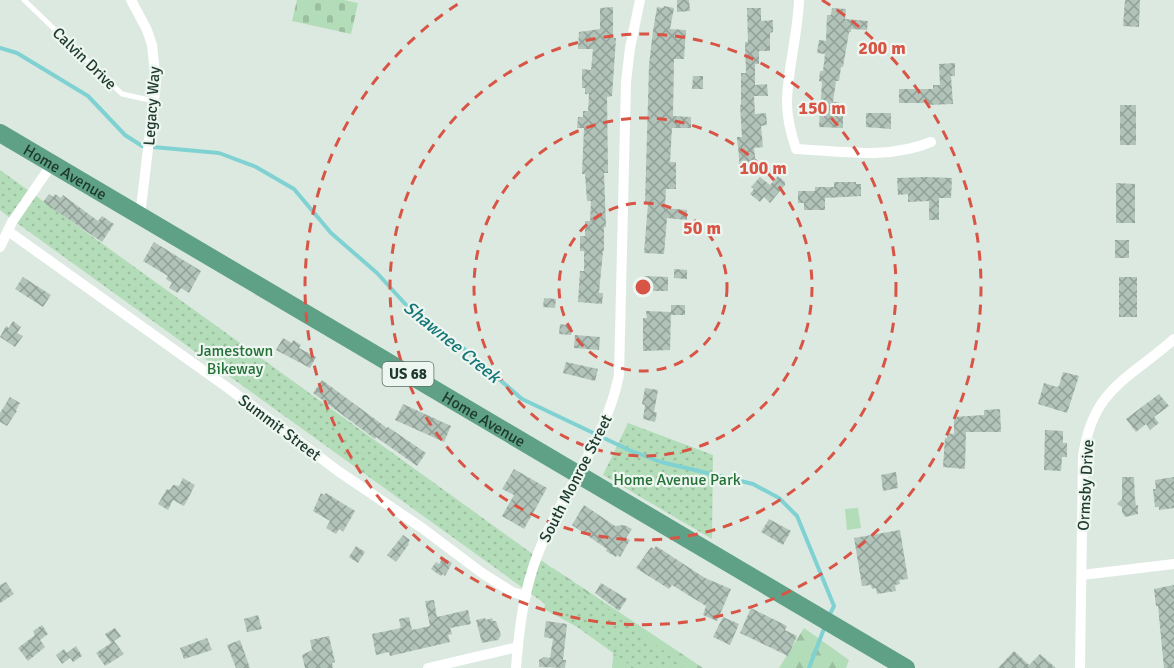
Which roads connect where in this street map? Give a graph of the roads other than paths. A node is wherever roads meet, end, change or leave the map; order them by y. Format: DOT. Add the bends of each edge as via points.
graph roads {
  1 [pos="24,0"];
  2 [pos="131,0"];
  3 [pos="640,0"];
  4 [pos="799,0"];
  5 [pos="154,101"];
  6 [pos="0,133"];
  7 [pos="931,142"];
  8 [pos="52,164"];
  9 [pos="140,216"];
  10 [pos="8,231"];
  11 [pos="0,247"];
  12 [pos="1174,339"];
  13 [pos="577,473"];
  14 [pos="1174,564"];
  15 [pos="1082,575"];
  16 [pos="526,596"];
  17 [pos="518,647"];
  18 [pos="428,668"];
  19 [pos="516,668"];
  20 [pos="906,668"];
  21 [pos="1080,668"];
  1 -- 5 [label="lane, Calvin Drive" via="122,94"];
  2 -- 5 [label="street, Legacy Way" via="152,45"];
  3 -- 13 [label="street, South Monroe Street" via="626,82 621,362 605,424"];
  4 -- 7 [label="street" via="787,97 796,149 890,153"];
  5 -- 9 [label="street, Legacy Way"];
  6 -- 8 [label="main road, Home Avenue / US 68"];
  8 -- 9 [label="main road, Home Avenue / US 68"];
  8 -- 10 [label="street"];
  9 -- 13 [label="main road, Home Avenue / US 68"];
  10 -- 11 [label="street"];
  10 -- 16 [label="street, Summit Street" via="482,573"];
  12 -- 15 [label="street, Ormsby Drive" via="1114,386 1101,402 1088,430 1083,456"];
  13 -- 16 [label="street, South Monroe Street" via="539,550"];
  13 -- 20 [label="main road, Home Avenue / US 68"];
  14 -- 15 [label="street"];
  15 -- 21 [label="street, Ormsby Drive"];
  16 -- 17 [label="street, South Monroe Street"];
  17 -- 18 [label="street"];
  17 -- 19 [label="street, South Monroe Street"];
}
